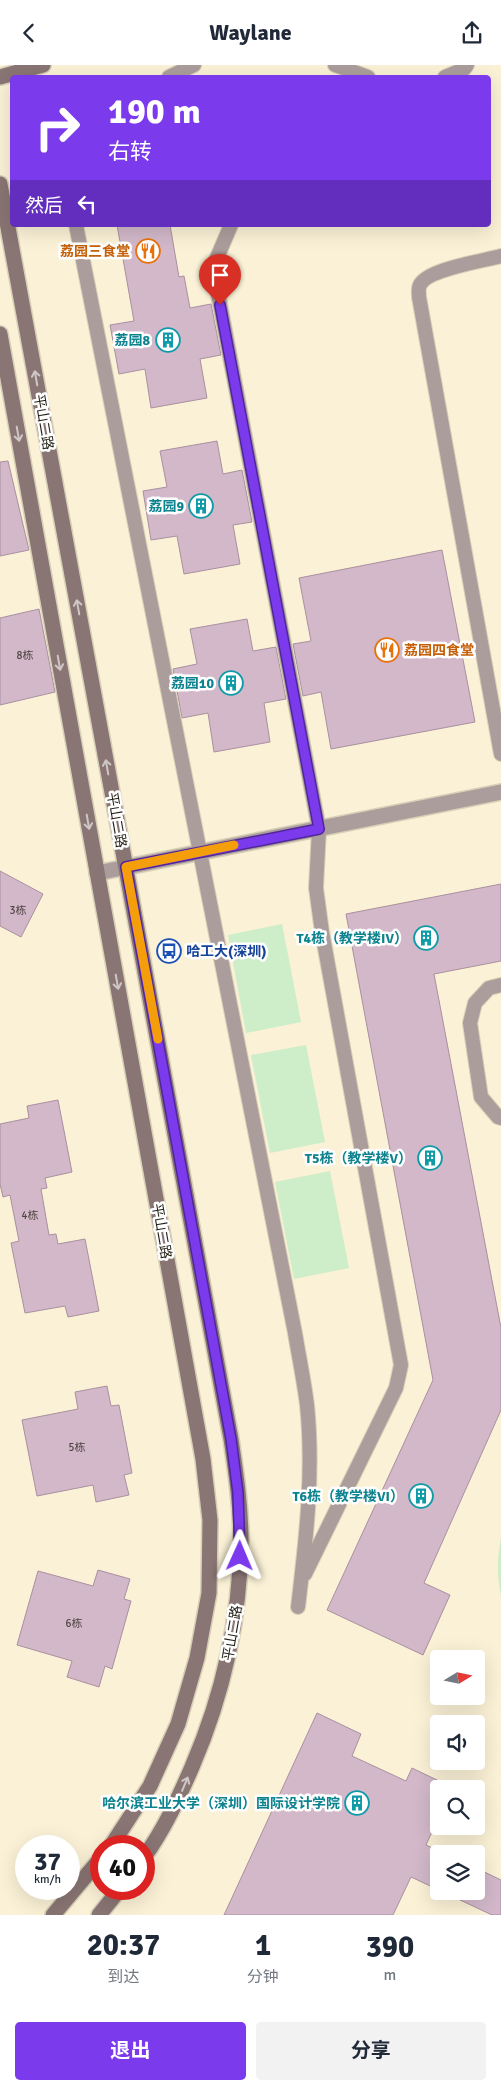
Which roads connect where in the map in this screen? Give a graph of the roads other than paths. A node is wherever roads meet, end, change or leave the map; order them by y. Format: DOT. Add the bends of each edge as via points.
graph roads {
  1 [pos="43,65"];
  2 [pos="194,65"];
  3 [pos="334,65"];
  4 [pos="468,65"];
  5 [pos="173,75"];
  6 [pos="362,75"];
  7 [pos="450,75"];
  8 [pos="0,77"];
  9 [pos="0,184"];
  10 [pos="76,227"];
  11 [pos="230,227"];
  12 [pos="501,256"];
  13 [pos="0,334"];
  14 [pos="501,754"];
  15 [pos="501,792"];
  16 [pos="319,829"];
  17 [pos="200,852"];
  18 [pos="126,867"];
  19 [pos="97,873"];
  20 [pos="501,985"];
  21 [pos="501,1118"];
  22 [pos="300,1584"];
  23 [pos="298,1607"];
  24 [pos="118,1835"];
  25 [pos="155,1838"];
  26 [pos="90,1871"];
  27 [pos="111,1900"];
  28 [pos="53,1915"];
  29 [pos="99,1915"];
  1 -- 8 [label="street"];
  2 -- 5 [label="lane"];
  3 -- 6 [label="lane"];
  4 -- 7 [label="lane"];
  18 -- 9 [label="street, 平山二路, one-way"];
  10 -- 17 [label="lane"];
  11 -- 16 [label="lane" via="213,267"];
  12 -- 14 [label="lane" via="426,278 419,285 419,297"];
  13 -- 19 [label="street, 平山二路, one-way"];
  15 -- 16 [label="street"];
  16 -- 17 [label="street"];
  16 -- 22 [label="lane" via="316,888 322,932 401,1365 396,1388"];
  17 -- 18 [label="street"];
  17 -- 22 [label="lane" via="307,1405 308,1516"];
  18 -- 19 [label="street"];
  25 -- 18 [label="street, 平山二路, one-way" via="180,1795 218,1697 233,1639 241,1540 231,1439"];
  19 -- 24 [label="street, 平山二路, one-way" via="203,1459 210,1521 209,1593 197,1658 178,1724 150,1786"];
  20 -- 21 [label="lane" via="489,988 475,1003 470,1023 481,1097"];
  22 -- 23 [label="lane"];
  26 -- 28 [label="street"];
  27 -- 29 [label="street"];
}
